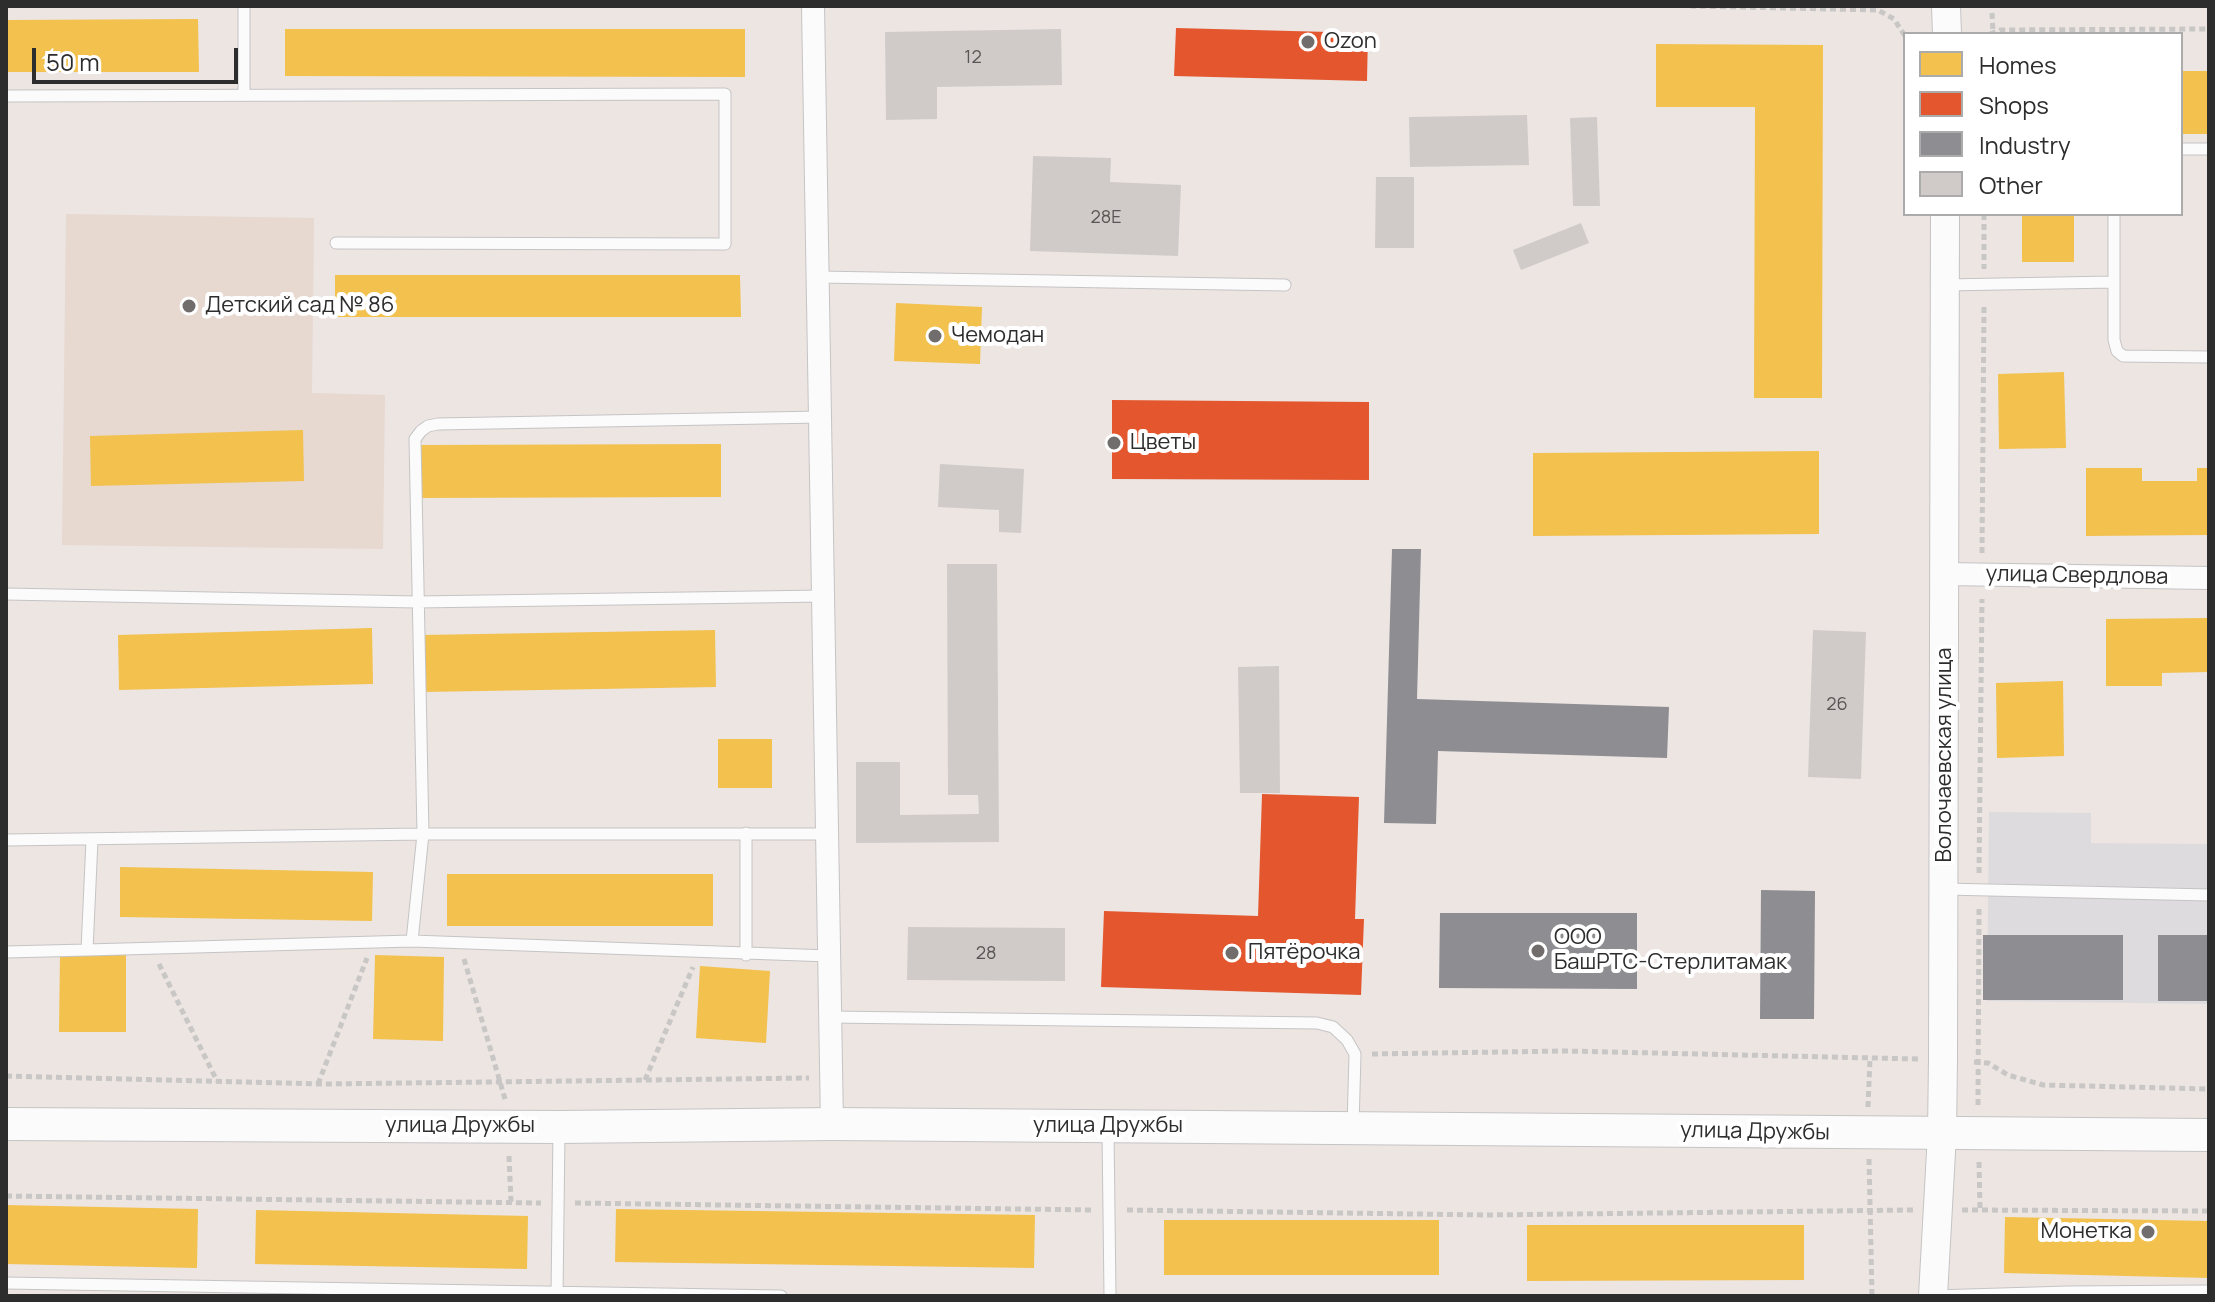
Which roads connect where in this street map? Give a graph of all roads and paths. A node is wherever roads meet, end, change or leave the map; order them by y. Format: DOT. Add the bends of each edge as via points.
graph roads {
  1 [pos="244,6"];
  2 [pos="813,6"];
  3 [pos="1690,6"];
  4 [pos="1946,6"];
  5 [pos="1992,13"];
  6 [pos="2209,29"];
  7 [pos="1947,32"];
  8 [pos="1991,32"];
  9 [pos="2046,32"];
  10 [pos="1903,33"];
  11 [pos="244,95"];
  12 [pos="6,96"];
  13 [pos="2183,149"];
  14 [pos="2209,149"];
  15 [pos="1945,216"];
  16 [pos="1984,216"];
  17 [pos="2114,216"];
  18 [pos="336,243"];
  19 [pos="818,277"];
  20 [pos="2114,282"];
  21 [pos="1984,284"];
  22 [pos="1285,285"];
  23 [pos="1944,285"];
  24 [pos="2209,357"];
  25 [pos="820,417"];
  26 [pos="1945,574"];
  27 [pos="1982,575"];
  28 [pos="2209,578"];
  29 [pos="6,594"];
  30 [pos="823,596"];
  31 [pos="417,602"];
  32 [pos="746,833"];
  33 [pos="423,834"];
  34 [pos="827,834"];
  35 [pos="6,840"];
  36 [pos="92,840"];
  37 [pos="1945,889"];
  38 [pos="1979,890"];
  39 [pos="2209,895"];
  40 [pos="412,941"];
  41 [pos="373,943"];
  42 [pos="459,943"];
  43 [pos="151,949"];
  44 [pos="87,950"];
  45 [pos="6,952"];
  46 [pos="699,953"];
  47 [pos="746,955"];
  48 [pos="829,956"];
  49 [pos="830,1017"];
  50 [pos="1355,1054"];
  51 [pos="1870,1058"];
  52 [pos="1927,1059"];
  53 [pos="1969,1061"];
  54 [pos="1977,1062"];
  55 [pos="6,1076"];
  56 [pos="831,1078"];
  57 [pos="645,1080"];
  58 [pos="217,1081"];
  59 [pos="501,1082"];
  60 [pos="318,1084"];
  61 [pos="2209,1089"];
  62 [pos="1978,1106"];
  63 [pos="6,1108"];
  64 [pos="1868,1112"];
  65 [pos="6,1124"];
  66 [pos="832,1124"];
  67 [pos="1108,1126"];
  68 [pos="559,1127"];
  69 [pos="1353,1128"];
  70 [pos="1942,1134"];
  71 [pos="2209,1135"];
  72 [pos="509,1147"];
  73 [pos="1868,1154"];
  74 [pos="1979,1162"];
  75 [pos="6,1196"];
  76 [pos="511,1202"];
  77 [pos="558,1203"];
  78 [pos="1980,1209"];
  79 [pos="1109,1210"];
  80 [pos="1916,1210"];
  81 [pos="1957,1210"];
  82 [pos="1870,1211"];
  83 [pos="2209,1211"];
  84 [pos="6,1283"];
  85 [pos="2209,1291"];
  86 [pos="557,1294"];
  87 [pos="2068,1294"];
  88 [pos="781,1296"];
  89 [pos="1110,1296"];
  90 [pos="1872,1296"];
  91 [pos="1933,1296"];
  1 -- 11 [label="lane"];
  2 -- 19 [label="street"];
  3 -- 10 [label="path" via="1878,10 1894,19"];
  4 -- 7 [label="street"];
  5 -- 8 [label="path"];
  6 -- 9 [label="path"];
  11 -- 12 [label="lane"];
  11 -- 18 [label="lane" via="725,94 725,244"];
  13 -- 14 [label="lane"];
  15 -- 23 [label="street, Волочаевская улица"];
  16 -- 21 [label="path"];
  17 -- 20 [label="lane"];
  19 -- 22 [label="lane"];
  19 -- 25 [label="street"];
  20 -- 21 [label="lane"];
  20 -- 24 [label="lane" via="2114,340 2123,356"];
  21 -- 23 [label="lane"];
  21 -- 27 [label="path"];
  23 -- 26 [label="street, Волочаевская улица"];
  25 -- 30 [label="street"];
  25 -- 31 [label="lane" via="428,426 415,439"];
  26 -- 27 [label="street, улица Свердлова"];
  26 -- 37 [label="street, Волочаевская улица"];
  27 -- 28 [label="street, улица Свердлова"];
  27 -- 38 [label="path"];
  29 -- 31 [label="lane"];
  30 -- 31 [label="lane"];
  30 -- 34 [label="street"];
  31 -- 33 [label="lane"];
  32 -- 33 [label="lane"];
  32 -- 34 [label="lane"];
  32 -- 47 [label="lane"];
  33 -- 36 [label="lane"];
  33 -- 40 [label="lane"];
  34 -- 48 [label="street"];
  35 -- 36 [label="lane"];
  36 -- 44 [label="lane"];
  37 -- 38 [label="lane"];
  37 -- 70 [label="street, Волочаевская улица"];
  38 -- 39 [label="lane"];
  38 -- 54 [label="path"];
  40 -- 41 [label="lane"];
  40 -- 42 [label="lane"];
  41 -- 43 [label="lane"];
  41 -- 60 [label="path"];
  42 -- 46 [label="lane"];
  42 -- 59 [label="path"];
  43 -- 44 [label="lane"];
  43 -- 58 [label="path"];
  44 -- 45 [label="lane"];
  46 -- 47 [label="lane"];
  46 -- 57 [label="path"];
  47 -- 48 [label="lane"];
  48 -- 49 [label="street"];
  49 -- 50 [label="lane" via="1317,1023 1333,1027"];
  49 -- 56 [label="street"];
  50 -- 51 [label="path" via="1566,1051"];
  50 -- 69 [label="lane"];
  51 -- 52 [label="path"];
  51 -- 64 [label="path"];
  53 -- 54 [label="path"];
  54 -- 61 [label="path" via="2043,1085"];
  54 -- 62 [label="path"];
  55 -- 58 [label="path"];
  56 -- 57 [label="path"];
  56 -- 66 [label="street"];
  57 -- 59 [label="path"];
  58 -- 60 [label="path"];
  59 -- 60 [label="path"];
  63 -- 65 [label="lane"];
  65 -- 68 [label="main road, улица Дружбы"];
  66 -- 67 [label="main road, улица Дружбы"];
  66 -- 68 [label="main road, улица Дружбы"];
  67 -- 69 [label="main road, улица Дружбы"];
  67 -- 79 [label="lane"];
  68 -- 77 [label="lane"];
  69 -- 70 [label="main road, улица Дружбы"];
  70 -- 71 [label="main road, улица Дружбы"];
  70 -- 91 [label="street, Волочаевская улица"];
  72 -- 76 [label="path"];
  73 -- 82 [label="path"];
  74 -- 78 [label="path"];
  75 -- 76 [label="path"];
  76 -- 77 [label="path"];
  77 -- 79 [label="path"];
  77 -- 86 [label="lane"];
  78 -- 81 [label="path"];
  78 -- 83 [label="path"];
  79 -- 82 [label="path" via="1486,1215"];
  79 -- 89 [label="lane"];
  80 -- 82 [label="path"];
  82 -- 90 [label="path"];
  84 -- 86 [label="lane"];
  85 -- 87 [label="lane"];
  86 -- 88 [label="lane"];
  87 -- 91 [label="lane"];
}
